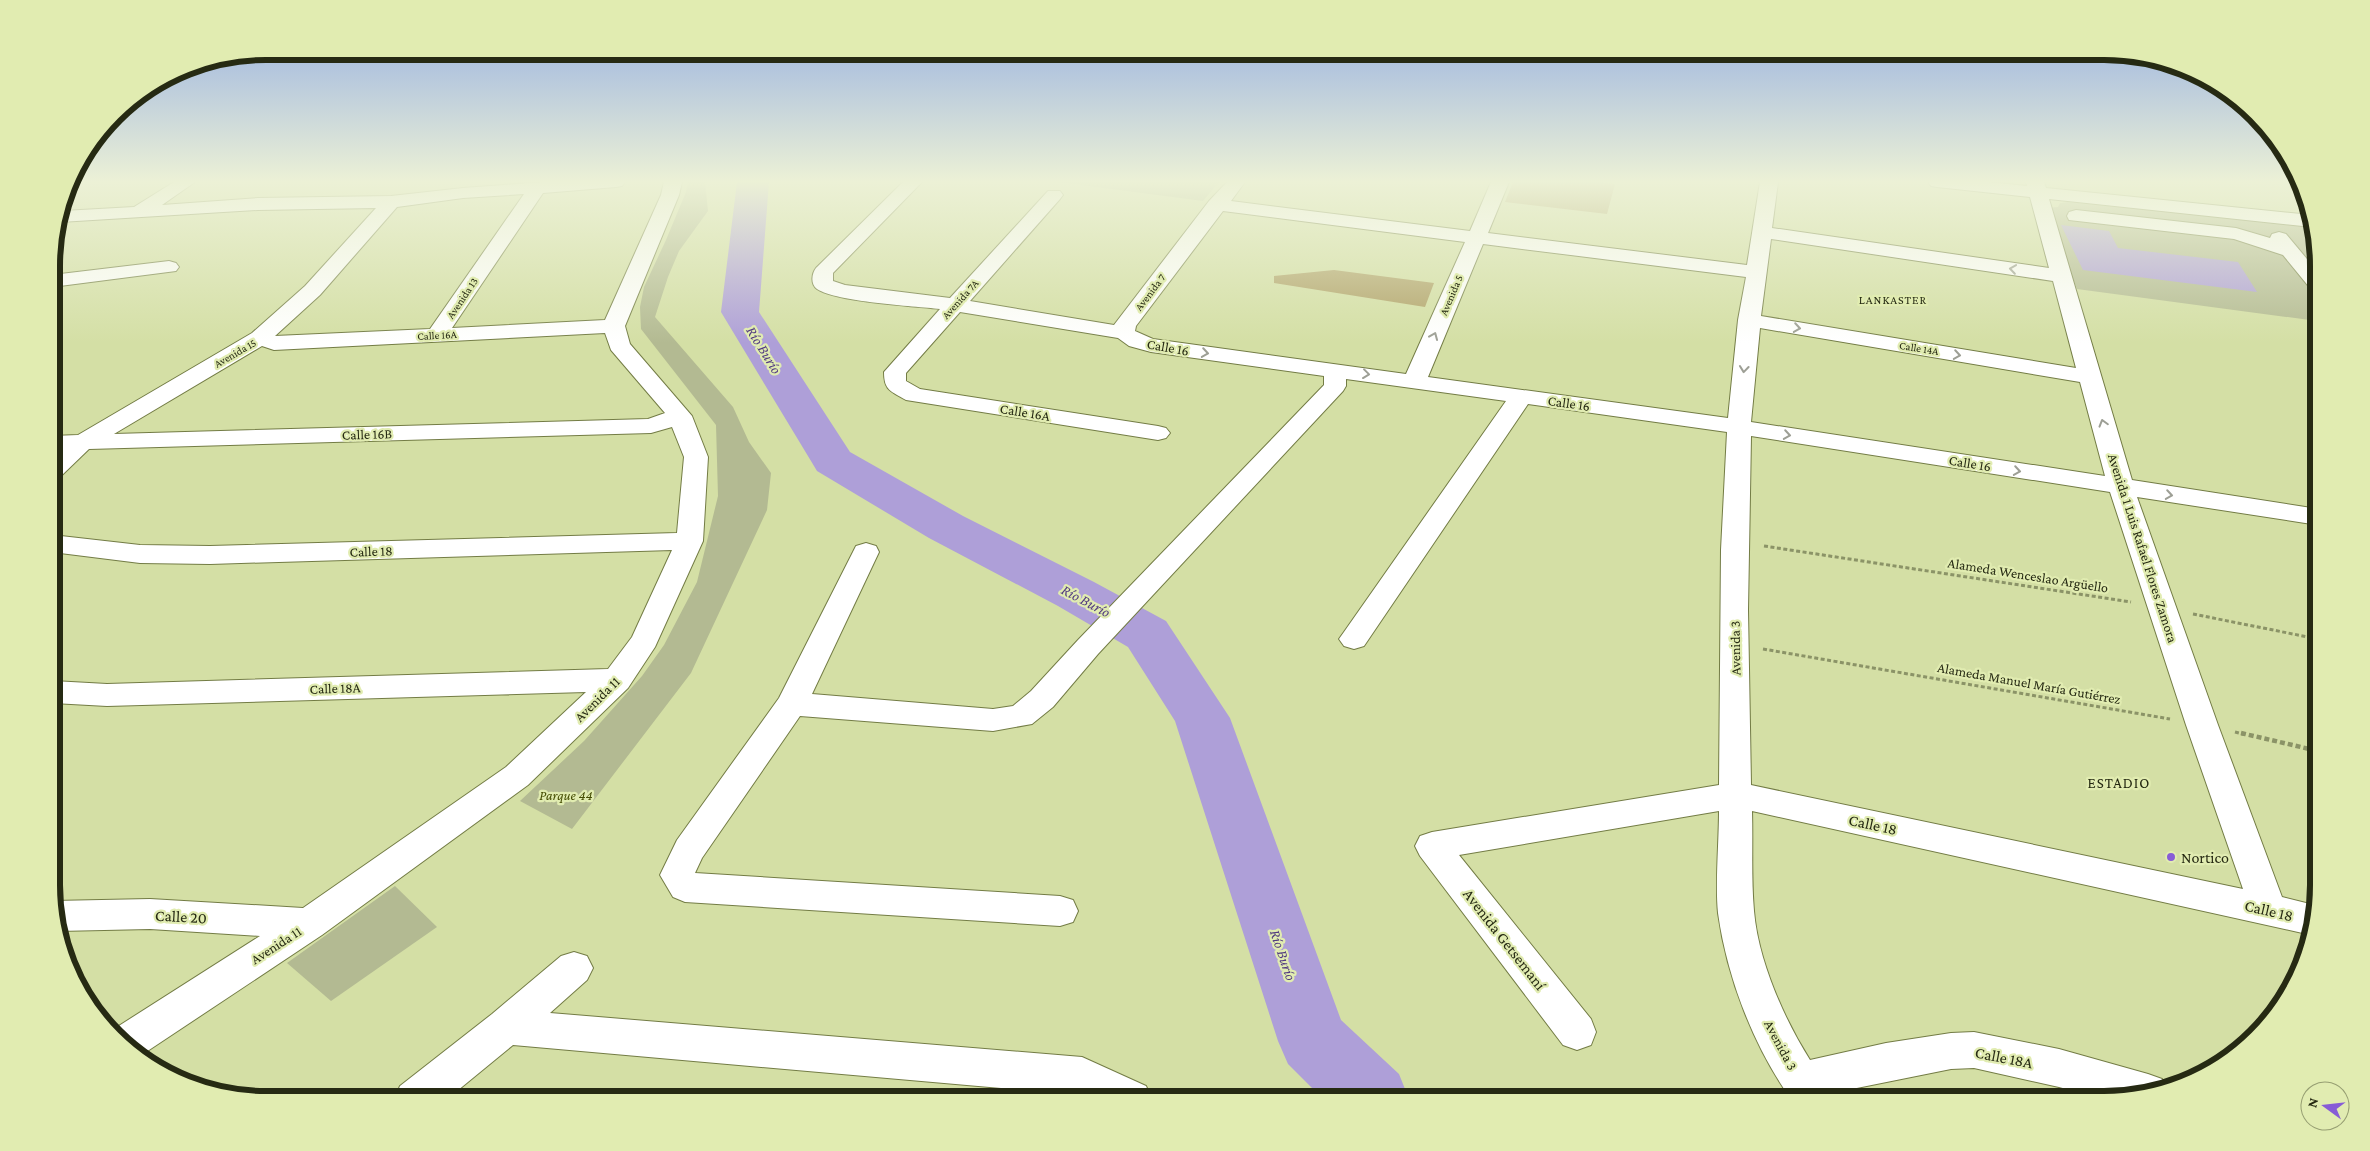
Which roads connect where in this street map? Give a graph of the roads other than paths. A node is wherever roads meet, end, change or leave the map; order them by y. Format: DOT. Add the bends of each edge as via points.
graph roads {
  1 [pos="361,236"];
  2 [pos="504,236"];
  3 [pos="652,236"];
  4 [pos="859,236"];
  5 [pos="1017,236"];
  6 [pos="1193,236"];
  7 [pos="1466,236"];
  8 [pos="1761,236"];
  9 [pos="1787,236"];
  10 [pos="2051,236"];
  11 [pos="2241,236"];
  12 [pos="2277,236"];
  13 [pos="1476,237"];
  14 [pos="2290,251"];
  15 [pos="169,267"];
  16 [pos="1756,272"];
  17 [pos="2310,275"];
  18 [pos="2062,276"];
  19 [pos="60,280"];
  20 [pos="955,305"];
  21 [pos="1749,320"];
  22 [pos="614,326"];
  23 [pos="1124,333"];
  24 [pos="437,334"];
  25 [pos="260,338"];
  26 [pos="1335,371"];
  27 [pos="2090,377"];
  28 [pos="1415,380"];
  29 [pos="895,384"];
  30 [pos="1522,396"];
  31 [pos="680,416"];
  32 [pos="1739,427"];
  33 [pos="1158,433"];
  34 [pos="83,442"];
  35 [pos="60,443"];
  36 [pos="60,464"];
  37 [pos="2121,487"];
  38 [pos="2310,516"];
  39 [pos="690,541"];
  40 [pos="60,544"];
  41 [pos="866,552"];
  42 [pos="1354,639"];
  43 [pos="617,680"];
  44 [pos="60,692"];
  45 [pos="792,704"];
  46 [pos="1736,795"];
  47 [pos="1432,846"];
  48 [pos="2268,909"];
  49 [pos="1060,911"];
  50 [pos="62,915"];
  51 [pos="2307,918"];
  52 [pos="309,924"];
  53 [pos="574,968"];
  54 [pos="506,1026"];
  55 [pos="1577,1032"];
  56 [pos="131,1040"];
  57 [pos="2133,1089"];
  58 [pos="1807,1090"];
  59 [pos="425,1091"];
  60 [pos="1113,1091"];
  1 -- 25 [label="street, Avenida 15" via="302,303"];
  2 -- 24 [label="street, Avenida 13"];
  3 -- 22 [label="street"];
  4 -- 20 [label="street, Calle 16" via="823,272 823,284 842,291"];
  5 -- 20 [label="street, Avenida 7A"];
  6 -- 23 [label="street, Avenida 7" via="1125,325"];
  7 -- 13 [label="street"];
  8 -- 16 [label="street, Avenida 3"];
  18 -- 9 [label="street, one-way"];
  10 -- 18 [label="street, Avenida 1 Luis Rafael Flores Zamora"];
  11 -- 14 [label="street"];
  12 -- 14 [label="street"];
  13 -- 16 [label="street"];
  28 -- 13 [label="street, Avenida 5, one-way"];
  14 -- 17 [label="street"];
  15 -- 19 [label="street"];
  16 -- 21 [label="street, Avenida 3"];
  18 -- 27 [label="street, Avenida 1 Luis Rafael Flores Zamora"];
  20 -- 23 [label="street, Calle 16"];
  20 -- 29 [label="street, Avenida 7A" via="895,372"];
  21 -- 27 [label="street, Calle 14A, one-way"];
  21 -- 32 [label="street, Avenida 3, one-way"];
  22 -- 24 [label="street, Calle 16A"];
  22 -- 31 [label="street, Avenida 11" via="619,344 632,362"];
  23 -- 26 [label="street, Calle 16, one-way" via="1151,345"];
  24 -- 25 [label="street, Calle 16A" via="274,343"];
  25 -- 34 [label="street, Avenida 15"];
  26 -- 28 [label="street, Calle 16, one-way"];
  26 -- 45 [label="street" via="1335,386 1042,699 1021,716 993,720"];
  37 -- 27 [label="street, Avenida 1 Luis Rafael Flores Zamora, one-way"];
  28 -- 30 [label="street, Calle 16"];
  29 -- 33 [label="street, Calle 16A" via="914,395"];
  30 -- 32 [label="street, Calle 16"];
  30 -- 42 [label="street"];
  31 -- 34 [label="street, Calle 16B" via="651,426"];
  31 -- 39 [label="street, Avenida 11" via="696,457"];
  32 -- 37 [label="street, Calle 16, one-way"];
  32 -- 46 [label="street, Avenida 3" via="1733,541"];
  34 -- 35 [label="street, Calle 16B"];
  34 -- 36 [label="street, Avenida 15"];
  37 -- 38 [label="street, Calle 16, one-way"];
  37 -- 48 [label="street, Avenida 1 Luis Rafael Flores Zamora"];
  39 -- 40 [label="street, Calle 18" via="210,555 140,554"];
  39 -- 43 [label="street, Avenida 11" via="645,640"];
  41 -- 45 [label="street"];
  43 -- 44 [label="street, Calle 18A" via="107,695"];
  43 -- 52 [label="street, Avenida 11" via="517,776"];
  45 -- 49 [label="street" via="689,850 677,874 685,887"];
  46 -- 47 [label="street, Calle 18"];
  46 -- 48 [label="street, Calle 18"];
  46 -- 58 [label="street, Avenida 3" via="1736,912 1740,934 1761,1006 1775,1039"];
  47 -- 55 [label="street, Avenida Getsemaní"];
  48 -- 51 [label="street, Calle 18"];
  50 -- 52 [label="street, Calle 20" via="168,915"];
  52 -- 56 [label="street, Avenida 11"];
  53 -- 54 [label="street"];
  54 -- 59 [label="street"];
  54 -- 60 [label="street" via="1082,1076"];
  57 -- 58 [label="street, Calle 18A" via="2059,1068 1974,1050 1886,1062"];
}
